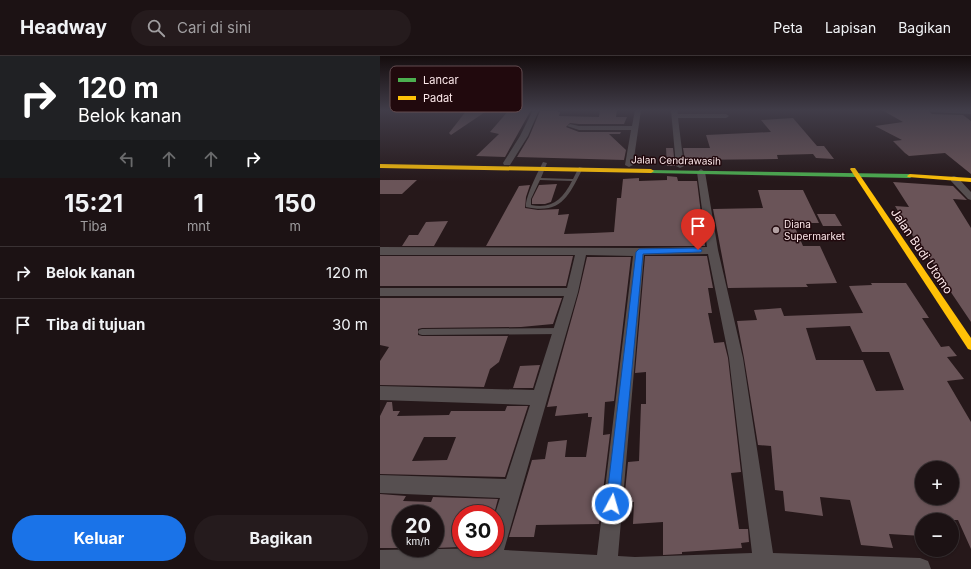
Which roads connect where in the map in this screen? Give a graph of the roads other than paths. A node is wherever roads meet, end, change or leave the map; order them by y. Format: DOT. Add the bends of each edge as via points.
graph roads {
  1 [pos="525,134"];
  2 [pos="634,134"];
  3 [pos="676,134"];
  4 [pos="380,161"];
  5 [pos="507,163"];
  6 [pos="629,165"];
  7 [pos="380,166"];
  8 [pos="544,166"];
  9 [pos="680,166"];
  10 [pos="582,168"];
  11 [pos="702,172"];
  12 [pos="855,172"];
  13 [pos="971,172"];
  14 [pos="537,179"];
  15 [pos="954,179"];
  16 [pos="575,180"];
  17 [pos="971,180"];
  18 [pos="971,197"];
  19 [pos="713,250"];
  20 [pos="380,251"];
  21 [pos="582,251"];
  22 [pos="639,252"];
  23 [pos="380,292"];
  24 [pos="572,292"];
  25 [pos="560,331"];
  26 [pos="422,332"];
  27 [pos="971,346"];
  28 [pos="380,392"];
  29 [pos="540,398"];
  30 [pos="380,484"];
  31 [pos="513,489"];
  32 [pos="504,519"];
  33 [pos="504,553"];
  34 [pos="452,555"];
  35 [pos="380,561"];
  36 [pos="764,563"];
  37 [pos="606,567"];
  38 [pos="635,568"];
  39 [pos="920,569"];
  1 -- 5 [label="street"];
  2 -- 6 [label="street"];
  3 -- 9 [label="street"];
  4 -- 5 [label="main road, Jalan Cendrawasih"];
  5 -- 8 [label="main road, Jalan Cendrawasih"];
  6 -- 8 [label="main road, Jalan Cendrawasih"];
  6 -- 9 [label="main road, Jalan Cendrawasih"];
  7 -- 8 [label="main road, Jalan Cendrawasih"];
  8 -- 10 [label="main road, Jalan Cendrawasih"];
  8 -- 14 [label="lane"];
  9 -- 12 [label="main road, Jalan Cendrawasih"];
  10 -- 11 [label="main road, Jalan Cendrawasih"];
  10 -- 16 [label="lane"];
  11 -- 12 [label="main road, Jalan Cendrawasih"];
  11 -- 19 [label="street"];
  12 -- 13 [label="main road, Jalan Cendrawasih"];
  12 -- 15 [label="main road, Jalan Cendrawasih"];
  12 -- 27 [label="main road, Jalan Budi Utomo"];
  14 -- 16 [label="lane"];
  14 -- 16 [label="lane" via="528,206 536,208 558,204 566,197"];
  15 -- 17 [label="main road, Jalan Cendrawasih"];
  15 -- 18 [label="street"];
  19 -- 22 [label="street"];
  19 -- 36 [label="street" via="736,358"];
  20 -- 21 [label="street"];
  21 -- 22 [label="street"];
  21 -- 24 [label="street"];
  22 -- 37 [label="street"];
  23 -- 24 [label="street"];
  24 -- 25 [label="street"];
  25 -- 26 [label="lane"];
  25 -- 29 [label="street"];
  28 -- 29 [label="street"];
  29 -- 31 [label="street"];
  30 -- 31 [label="street"];
  31 -- 32 [label="street"];
  33 -- 37 [label="street"];
  34 -- 35 [label="street"];
  36 -- 38 [label="street"];
  36 -- 39 [label="street"];
  37 -- 38 [label="street"];
}
